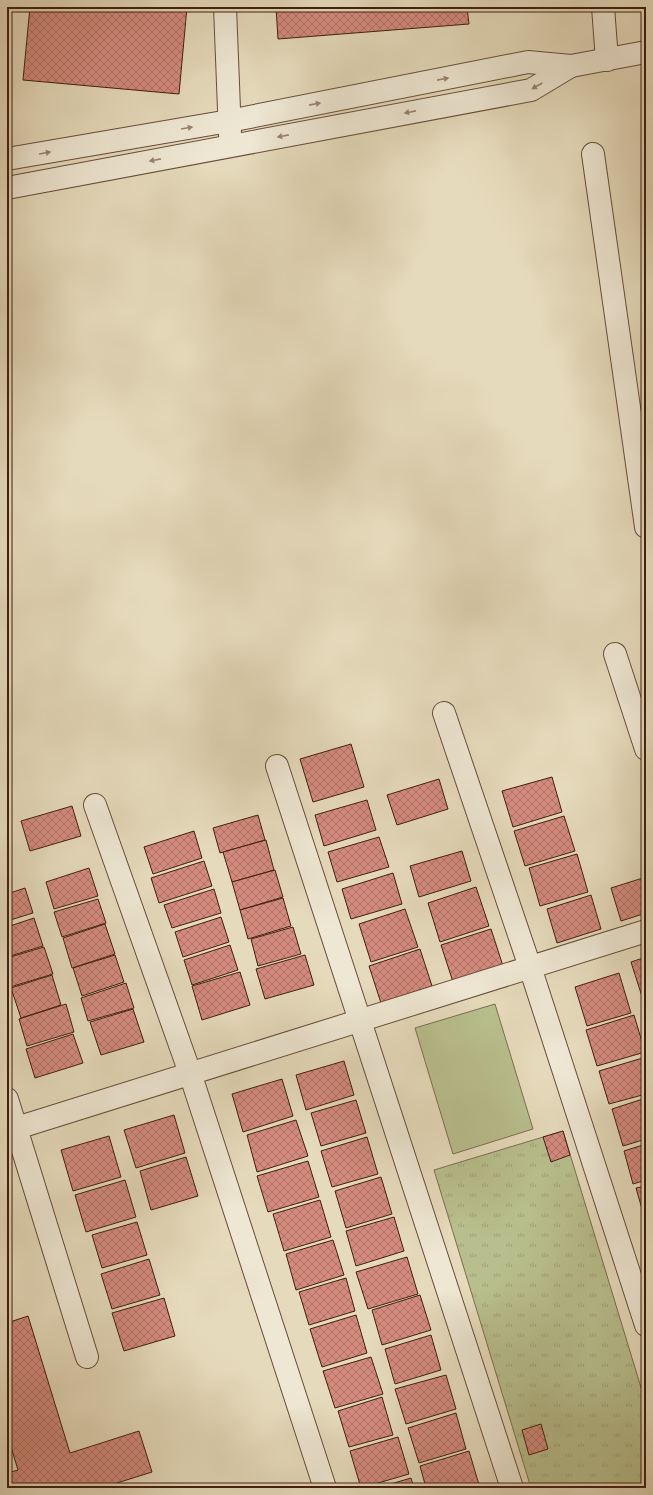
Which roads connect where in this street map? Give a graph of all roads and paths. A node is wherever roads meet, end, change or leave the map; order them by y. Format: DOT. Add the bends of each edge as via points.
graph roads {
  1 [pos="225,7"];
  2 [pos="603,7"];
  3 [pos="646,52"];
  4 [pos="607,60"];
  5 [pos="571,66"];
  6 [pos="229,121"];
  7 [pos="230,146"];
  8 [pos="593,154"];
  9 [pos="7,159"];
  10 [pos="7,188"];
  11 [pos="646,527"];
  12 [pos="615,654"];
  13 [pos="444,713"];
  14 [pos="646,749"];
  15 [pos="277,766"];
  16 [pos="95,805"];
  17 [pos="646,931"];
  18 [pos="530,967"];
  19 [pos="359,1021"];
  20 [pos="190,1073"];
  21 [pos="7,1099"];
  22 [pos="11,1129"];
  23 [pos="646,1325"];
  24 [pos="88,1356"];
  25 [pos="325,1488"];
  26 [pos="512,1488"];
  1 -- 6 [label="street"];
  2 -- 4 [label="street"];
  3 -- 4 [label="street"];
  4 -- 5 [label="street"];
  6 -- 5 [label="street, one-way" via="528,62"];
  5 -- 7 [label="street, one-way" via="531,90"];
  6 -- 7 [label="street"];
  9 -- 6 [label="street, one-way"];
  7 -- 10 [label="street, one-way"];
  8 -- 11 [label="street"];
  12 -- 14 [label="street"];
  13 -- 18 [label="street"];
  15 -- 19 [label="street"];
  16 -- 20 [label="street"];
  17 -- 18 [label="street"];
  18 -- 19 [label="street"];
  18 -- 23 [label="street"];
  19 -- 20 [label="street"];
  19 -- 26 [label="street"];
  20 -- 22 [label="street"];
  20 -- 25 [label="street"];
  21 -- 22 [label="street"];
  22 -- 24 [label="street"];
}
